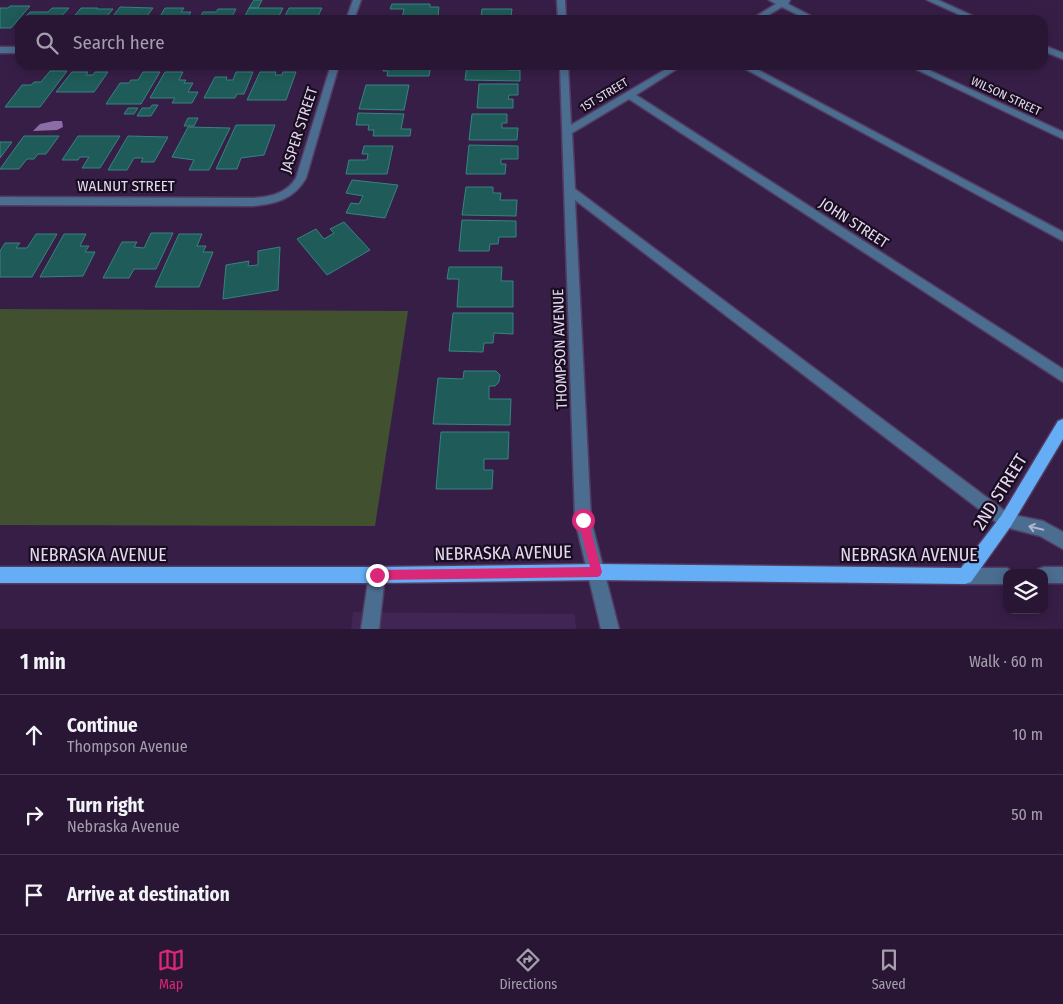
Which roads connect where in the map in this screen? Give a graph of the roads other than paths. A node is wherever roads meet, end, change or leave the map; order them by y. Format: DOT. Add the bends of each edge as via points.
graph roads {
  1 [pos="357,0"];
  2 [pos="561,0"];
  3 [pos="773,0"];
  4 [pos="931,0"];
  5 [pos="784,2"];
  6 [pos="352,15"];
  7 [pos="562,15"];
  8 [pos="762,15"];
  9 [pos="806,15"];
  10 [pos="966,15"];
  11 [pos="0,50"];
  12 [pos="15,50"];
  13 [pos="1048,50"];
  14 [pos="1063,56"];
  15 [pos="334,70"];
  16 [pos="564,70"];
  17 [pos="672,70"];
  18 [pos="751,70"];
  19 [pos="922,70"];
  20 [pos="629,95"];
  21 [pos="567,132"];
  22 [pos="1063,136"];
  23 [pos="570,191"];
  24 [pos="0,201"];
  25 [pos="252,202"];
  26 [pos="1063,238"];
  27 [pos="1063,376"];
  28 [pos="1063,426"];
  29 [pos="1006,521"];
  30 [pos="1063,541"];
  31 [pos="597,572"];
  32 [pos="0,575"];
  33 [pos="377,575"];
  34 [pos="1048,575"];
  35 [pos="1063,575"];
  36 [pos="965,576"];
  37 [pos="1003,576"];
  38 [pos="370,629"];
  39 [pos="610,629"];
  1 -- 6 [label="street"];
  2 -- 7 [label="street"];
  3 -- 5 [label="street"];
  4 -- 10 [label="street"];
  5 -- 8 [label="street"];
  5 -- 9 [label="street"];
  11 -- 12 [label="street"];
  13 -- 14 [label="street"];
  15 -- 25 [label="street, JASPER STREET" via="298,184 293,191 274,200"];
  16 -- 21 [label="street, THOMPSON AVENUE"];
  17 -- 20 [label="street, 1ST STREET"];
  18 -- 26 [label="street"];
  19 -- 22 [label="street, WILSON STREET"];
  20 -- 21 [label="street, 1ST STREET"];
  20 -- 27 [label="street, JOHN STREET"];
  21 -- 23 [label="street, THOMPSON AVENUE"];
  23 -- 29 [label="street"];
  23 -- 31 [label="street, THOMPSON AVENUE" via="583,520"];
  24 -- 25 [label="street, WALNUT STREET"];
  28 -- 29 [label="main road, 2ND STREET"];
  30 -- 29 [label="street, one-way" via="1043,529"];
  29 -- 36 [label="main road, 2ND STREET"];
  31 -- 33 [label="main road, NEBRASKA AVENUE"];
  31 -- 36 [label="main road, NEBRASKA AVENUE"];
  31 -- 39 [label="street, THOMPSON AVENUE"];
  32 -- 33 [label="main road, NEBRASKA AVENUE"];
  33 -- 38 [label="street"];
  34 -- 35 [label="street"];
  36 -- 37 [label="street, NEBRASKA AVENUE"];
}
